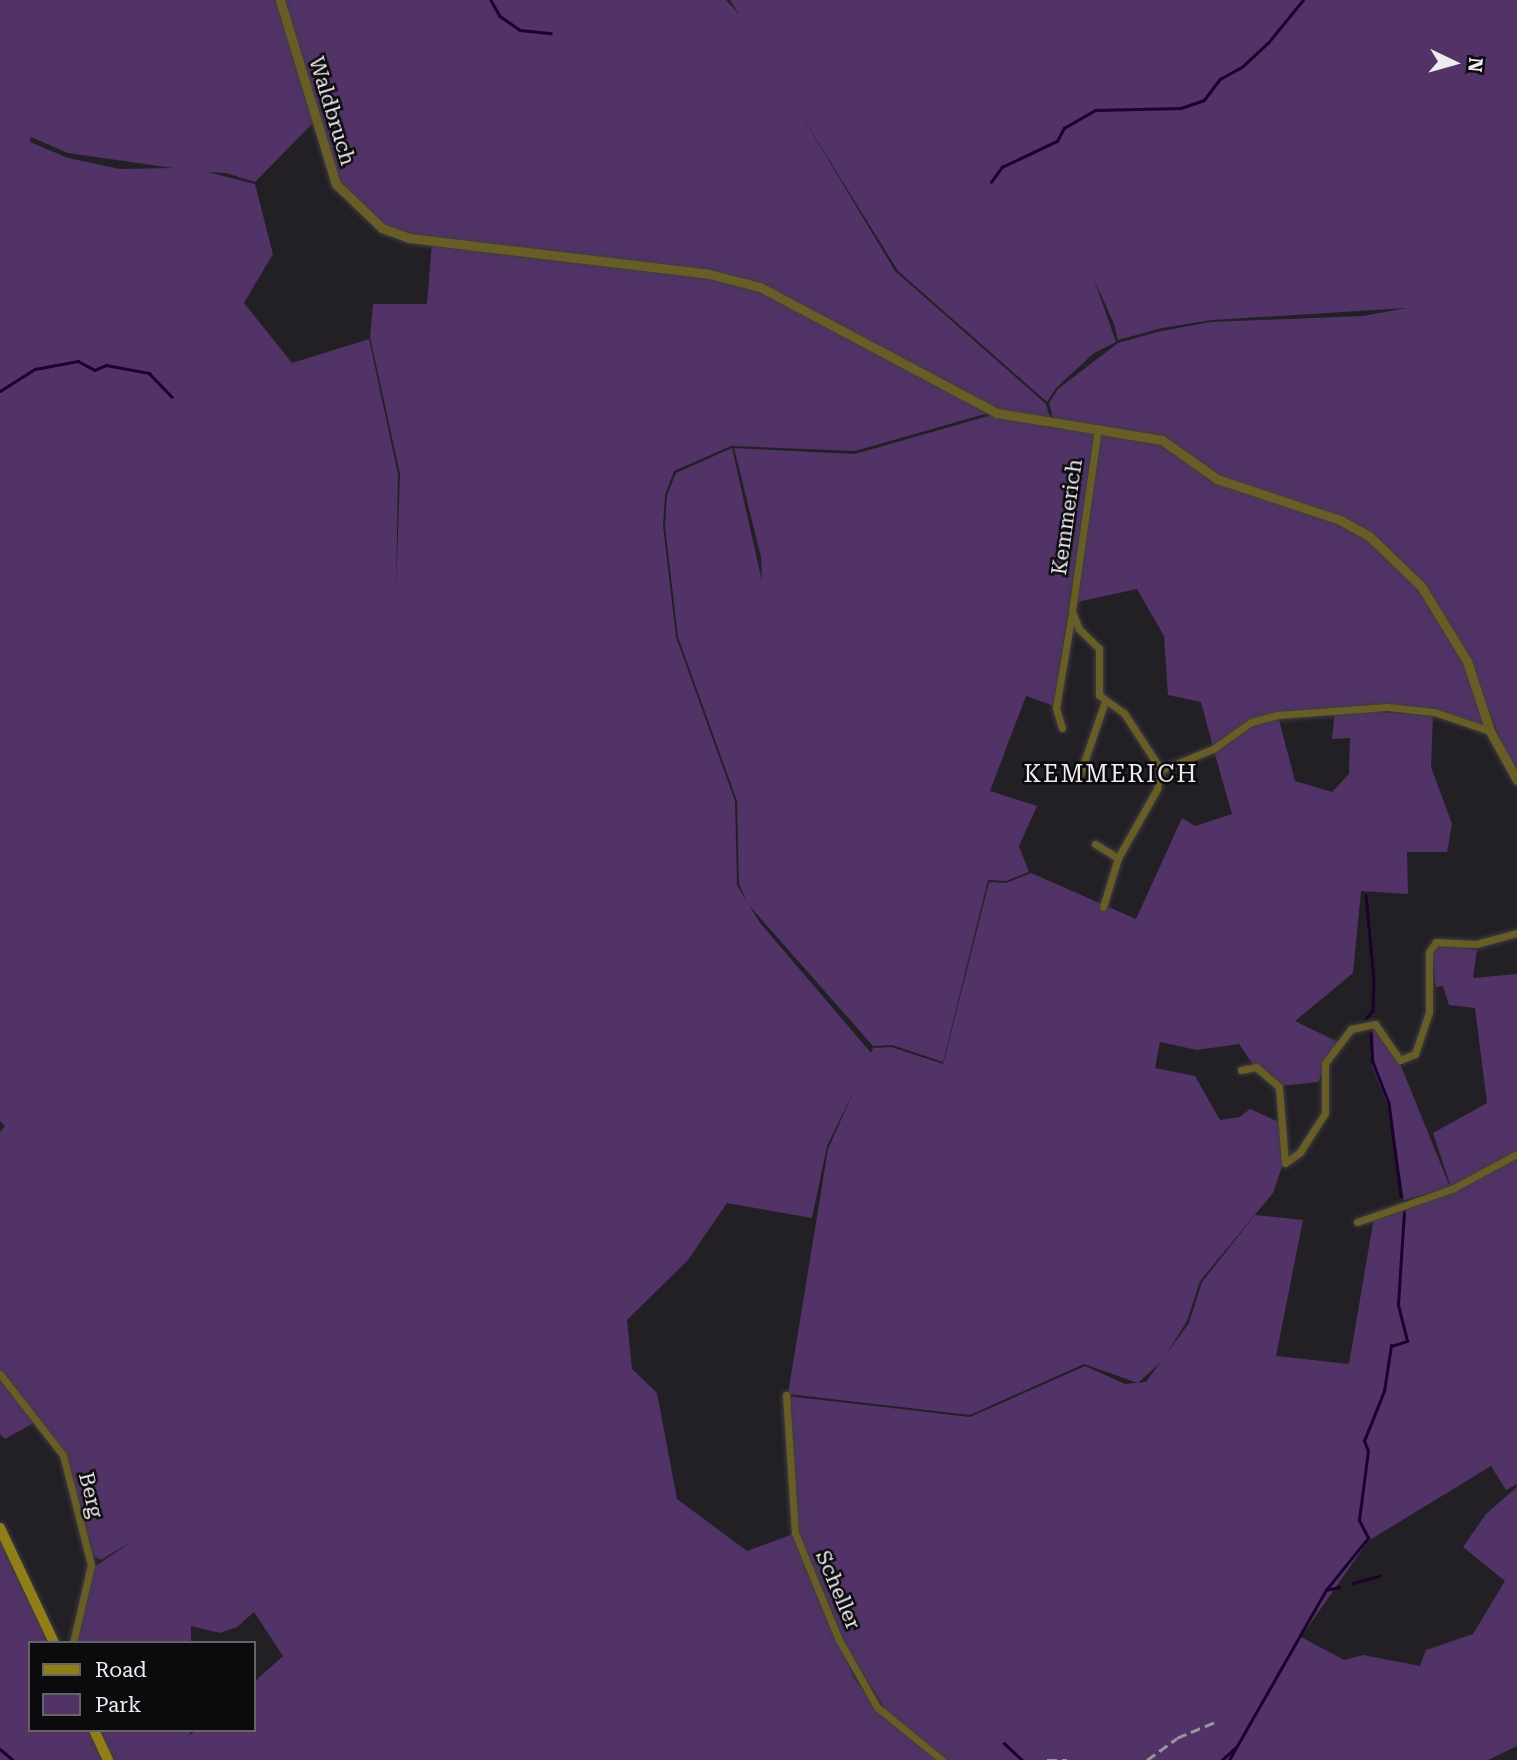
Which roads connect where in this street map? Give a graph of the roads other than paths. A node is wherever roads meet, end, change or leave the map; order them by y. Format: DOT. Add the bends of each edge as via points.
graph roads {
  1 [pos="280,0"];
  2 [pos="1098,428"];
  3 [pos="1072,611"];
  4 [pos="1104,704"];
  5 [pos="1062,728"];
  6 [pos="1490,731"];
  7 [pos="1161,770"];
  8 [pos="1079,777"];
  9 [pos="1517,780"];
  10 [pos="1095,844"];
  11 [pos="1118,858"];
  12 [pos="1102,907"];
  13 [pos="1517,933"];
  14 [pos="1241,1070"];
  15 [pos="1517,1154"];
  16 [pos="1357,1222"];
  17 [pos="0,1374"];
  18 [pos="786,1395"];
  19 [pos="0,1528"];
  20 [pos="53,1641"];
  21 [pos="73,1641"];
  22 [pos="95,1732"];
  23 [pos="108,1760"];
  24 [pos="942,1760"];
  1 -- 2 [label="street, Waldbruch" via="336,184 382,228 409,238 709,274 760,287 997,412"];
  2 -- 3 [label="street, Kemmerich"];
  2 -- 6 [label="street, Waldbruch" via="1162,440 1217,479 1324,512 1369,536 1405,567 1444,620 1467,661"];
  3 -- 4 [label="street" via="1079,629 1099,648 1099,695"];
  3 -- 5 [label="street, Kemmerich" via="1056,708"];
  4 -- 7 [label="street" via="1124,713"];
  4 -- 8 [label="street"];
  6 -- 7 [label="street" via="1434,712 1387,707 1278,715 1251,722 1213,749"];
  6 -- 9 [label="street"];
  7 -- 11 [label="street" via="1157,789"];
  10 -- 11 [label="street"];
  11 -- 12 [label="street"];
  13 -- 14 [label="street" via="1476,944 1436,942 1429,952 1429,1012 1415,1054 1400,1060 1375,1024 1351,1029 1325,1063 1325,1114 1300,1152 1285,1163 1279,1087 1256,1067"];
  15 -- 16 [label="street" via="1452,1188"];
  17 -- 21 [label="street, Berg" via="63,1455 91,1565"];
  18 -- 24 [label="street, Scheller" via="795,1534 838,1638 877,1707"];
  19 -- 20 [label="main road"];
  22 -- 23 [label="main road"];
}
